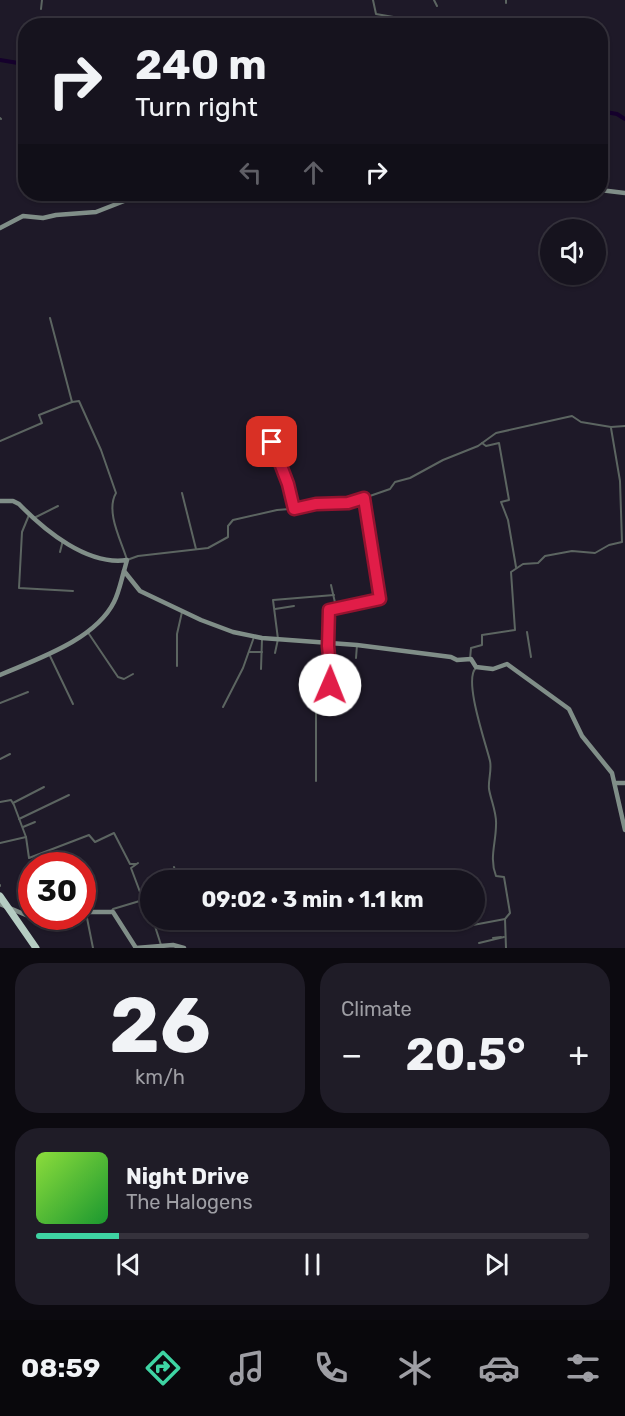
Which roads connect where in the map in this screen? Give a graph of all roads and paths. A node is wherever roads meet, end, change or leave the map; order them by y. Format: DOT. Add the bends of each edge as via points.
graph roads {
  1 [pos="42,0"];
  2 [pos="373,0"];
  3 [pos="434,0"];
  4 [pos="437,6"];
  5 [pos="41,9"];
  6 [pos="399,18"];
  7 [pos="608,191"];
  8 [pos="625,193"];
  9 [pos="124,201"];
  10 [pos="0,228"];
  11 [pos="50,318"];
  12 [pos="72,402"];
  13 [pos="625,425"];
  14 [pos="611,427"];
  15 [pos="0,441"];
  16 [pos="272,442"];
  17 [pos="482,443"];
  18 [pos="182,493"];
  19 [pos="364,498"];
  20 [pos="0,501"];
  21 [pos="58,506"];
  22 [pos="294,509"];
  23 [pos="29,514"];
  24 [pos="34,518"];
  25 [pos="63,540"];
  26 [pos="196,549"];
  27 [pos="60,552"];
  28 [pos="127,560"];
  29 [pos="516,567"];
  30 [pos="124,571"];
  31 [pos="331,585"];
  32 [pos="73,591"];
  33 [pos="334,595"];
  34 [pos="294,606"];
  35 [pos="336,607"];
  36 [pos="274,609"];
  37 [pos="182,610"];
  38 [pos="87,630"];
  39 [pos="527,632"];
  40 [pos="254,637"];
  41 [pos="262,638"];
  42 [pos="278,639"];
  43 [pos="329,644"];
  44 [pos="357,645"];
  45 [pos="249,652"];
  46 [pos="262,652"];
  47 [pos="276,653"];
  48 [pos="50,655"];
  49 [pos="531,657"];
  50 [pos="356,658"];
  51 [pos="470,660"];
  52 [pos="177,666"];
  53 [pos="476,667"];
  54 [pos="261,669"];
  55 [pos="134,674"];
  56 [pos="0,675"];
  57 [pos="316,677"];
  58 [pos="317,685"];
  59 [pos="332,685"];
  60 [pos="347,690"];
  61 [pos="28,692"];
  62 [pos="0,703"];
  63 [pos="73,704"];
  64 [pos="223,707"];
  65 [pos="10,754"];
  66 [pos="0,759"];
  67 [pos="316,781"];
  68 [pos="616,783"];
  69 [pos="625,783"];
  70 [pos="44,787"];
  71 [pos="69,795"];
  72 [pos="0,802"];
  73 [pos="13,803"];
  74 [pos="19,819"];
  75 [pos="35,822"];
  76 [pos="22,827"];
  77 [pos="625,830"];
  78 [pos="26,837"];
  79 [pos="0,843"];
  80 [pos="174,867"];
  81 [pos="175,870"];
  82 [pos="140,891"];
  83 [pos="0,896"];
  84 [pos="140,901"];
  85 [pos="2,904"];
  86 [pos="18,912"];
  87 [pos="96,912"];
  88 [pos="111,912"];
  89 [pos="505,919"];
  90 [pos="485,923"];
  91 [pos="88,930"];
  92 [pos="158,930"];
  93 [pos="504,937"];
  94 [pos="493,938"];
  95 [pos="479,943"];
  96 [pos="161,946"];
  97 [pos="31,948"];
  98 [pos="36,948"];
  99 [pos="93,948"];
  100 [pos="136,948"];
  101 [pos="184,948"];
  102 [pos="506,948"];
  1 -- 5 [label="street"];
  2 -- 6 [label="street" via="376,14"];
  3 -- 4 [label="street"];
  7 -- 8 [label="street"];
  9 -- 10 [label="street" via="96,212 43,218 23,216"];
  11 -- 12 [label="street"];
  12 -- 15 [label="street" via="39,415 42,423"];
  12 -- 28 [label="street" via="79,401 111,475 116,493 115,527"];
  13 -- 14 [label="street"];
  14 -- 17 [label="street" via="581,422 572,416 496,433"];
  14 -- 29 [label="street" via="620,480 622,542 595,553 572,551"];
  16 -- 22 [label="street"];
  17 -- 19 [label="street"];
  17 -- 29 [label="street" via="499,443 509,500 501,502"];
  18 -- 26 [label="street"];
  19 -- 22 [label="street"];
  19 -- 35 [label="street" via="380,599"];
  20 -- 23 [label="street" via="13,501"];
  21 -- 24 [label="street"];
  22 -- 26 [label="street" via="233,520 224,541"];
  23 -- 24 [label="street"];
  23 -- 32 [label="street" via="22,532 19,588"];
  24 -- 25 [label="street"];
  25 -- 27 [label="street"];
  25 -- 28 [label="street" via="113,562"];
  26 -- 28 [label="street"];
  28 -- 30 [label="street"];
  29 -- 51 [label="street" via="511,572 515,630 482,635 482,645 471,648"];
  30 -- 37 [label="street" via="140,591"];
  30 -- 38 [label="street" via="113,603 104,617"];
  31 -- 33 [label="street"];
  33 -- 35 [label="street"];
  33 -- 36 [label="street" via="273,600"];
  34 -- 36 [label="street"];
  35 -- 43 [label="street" via="329,610"];
  36 -- 42 [label="street"];
  37 -- 40 [label="street"];
  37 -- 52 [label="street"];
  38 -- 48 [label="street"];
  38 -- 55 [label="street" via="118,677 124,679"];
  39 -- 49 [label="street"];
  40 -- 41 [label="street"];
  40 -- 45 [label="street"];
  41 -- 42 [label="street"];
  41 -- 46 [label="street"];
  42 -- 43 [label="street"];
  42 -- 47 [label="street"];
  43 -- 44 [label="street"];
  43 -- 59 [label="street"];
  44 -- 50 [label="street"];
  44 -- 51 [label="street"];
  45 -- 46 [label="street"];
  45 -- 64 [label="street"];
  46 -- 54 [label="street"];
  48 -- 56 [label="street"];
  48 -- 63 [label="street"];
  51 -- 53 [label="street"];
  53 -- 68 [label="street" via="493,669 507,664 525,680 551,694 569,709 582,736"];
  53 -- 89 [label="street" via="471,677 478,723 491,766 489,789 497,824 492,856 495,874 504,877 510,913"];
  57 -- 58 [label="street"];
  58 -- 59 [label="street"];
  58 -- 67 [label="street"];
  59 -- 60 [label="street" via="334,692"];
  61 -- 62 [label="street"];
  65 -- 66 [label="street"];
  68 -- 69 [label="street"];
  68 -- 77 [label="street"];
  70 -- 73 [label="street"];
  71 -- 74 [label="street"];
  72 -- 73 [label="street"];
  73 -- 74 [label="street"];
  74 -- 76 [label="street"];
  75 -- 76 [label="street"];
  76 -- 78 [label="street"];
  78 -- 79 [label="street"];
  78 -- 82 [label="street" via="29,858 89,835 95,842 114,834 130,864 137,863 130,868"];
  80 -- 81 [label="street"];
  83 -- 85 [label="highway"];
  84 -- 88 [label="street"];
  85 -- 86 [label="street"];
  85 -- 97 [label="highway"];
  85 -- 98 [label="highway"];
  87 -- 88 [label="street"];
  88 -- 100 [label="street" via="117,915"];
  89 -- 90 [label="street"];
  89 -- 93 [label="street"];
  91 -- 99 [label="street"];
  92 -- 96 [label="street"];
  93 -- 94 [label="street"];
  93 -- 95 [label="street"];
  93 -- 102 [label="street"];
  96 -- 100 [label="street"];
  96 -- 101 [label="street"];
}
